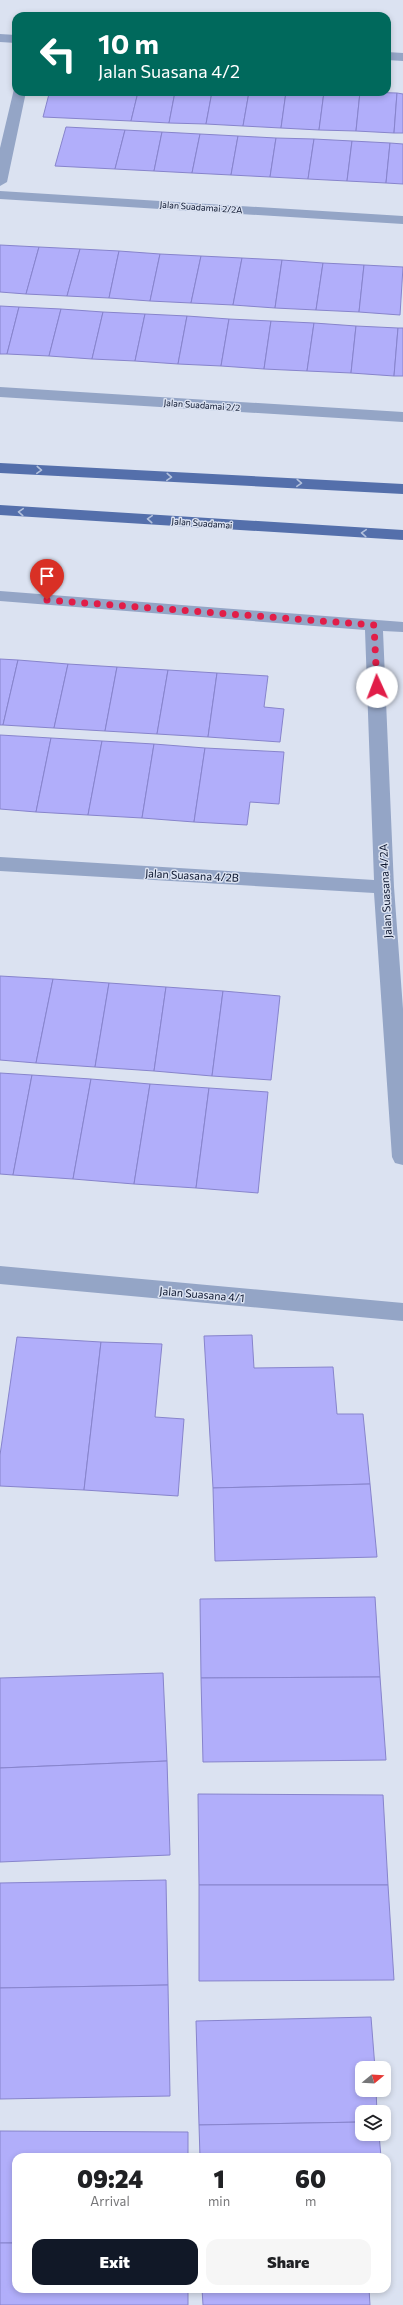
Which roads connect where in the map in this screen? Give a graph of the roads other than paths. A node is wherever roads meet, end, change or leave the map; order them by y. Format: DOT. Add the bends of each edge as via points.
graph roads {
  1 [pos="0,38"];
  2 [pos="12,39"];
  3 [pos="391,56"];
  4 [pos="403,57"];
  5 [pos="18,96"];
  6 [pos="0,182"];
  7 [pos="0,195"];
  8 [pos="403,220"];
  9 [pos="0,392"];
  10 [pos="403,417"];
  11 [pos="0,468"];
  12 [pos="403,489"];
  13 [pos="0,510"];
  14 [pos="403,535"];
  15 [pos="0,596"];
  16 [pos="374,625"];
  17 [pos="403,627"];
  18 [pos="0,864"];
  19 [pos="384,887"];
  20 [pos="394,907"];
  21 [pos="403,1157"];
  22 [pos="0,1275"];
  23 [pos="403,1312"];
  1 -- 2 [label="street"];
  3 -- 4 [label="street"];
  5 -- 6 [label="street"];
  7 -- 8 [label="street, Jalan Suadamai 2/2A"];
  9 -- 10 [label="street, Jalan Suadamai 2/2"];
  11 -- 12 [label="main road, one-way"];
  14 -- 13 [label="main road, Jalan Suadamai, one-way"];
  15 -- 16 [label="street"];
  16 -- 17 [label="street"];
  16 -- 19 [label="street, Jalan Suasana 4/2A"];
  18 -- 19 [label="street, Jalan Suasana 4/2B"];
  19 -- 20 [label="street, Jalan Suasana 4/2A"];
  20 -- 21 [label="street, Jalan Suasana 4/2A"];
  22 -- 23 [label="street, Jalan Suasana 4/1"];
}
